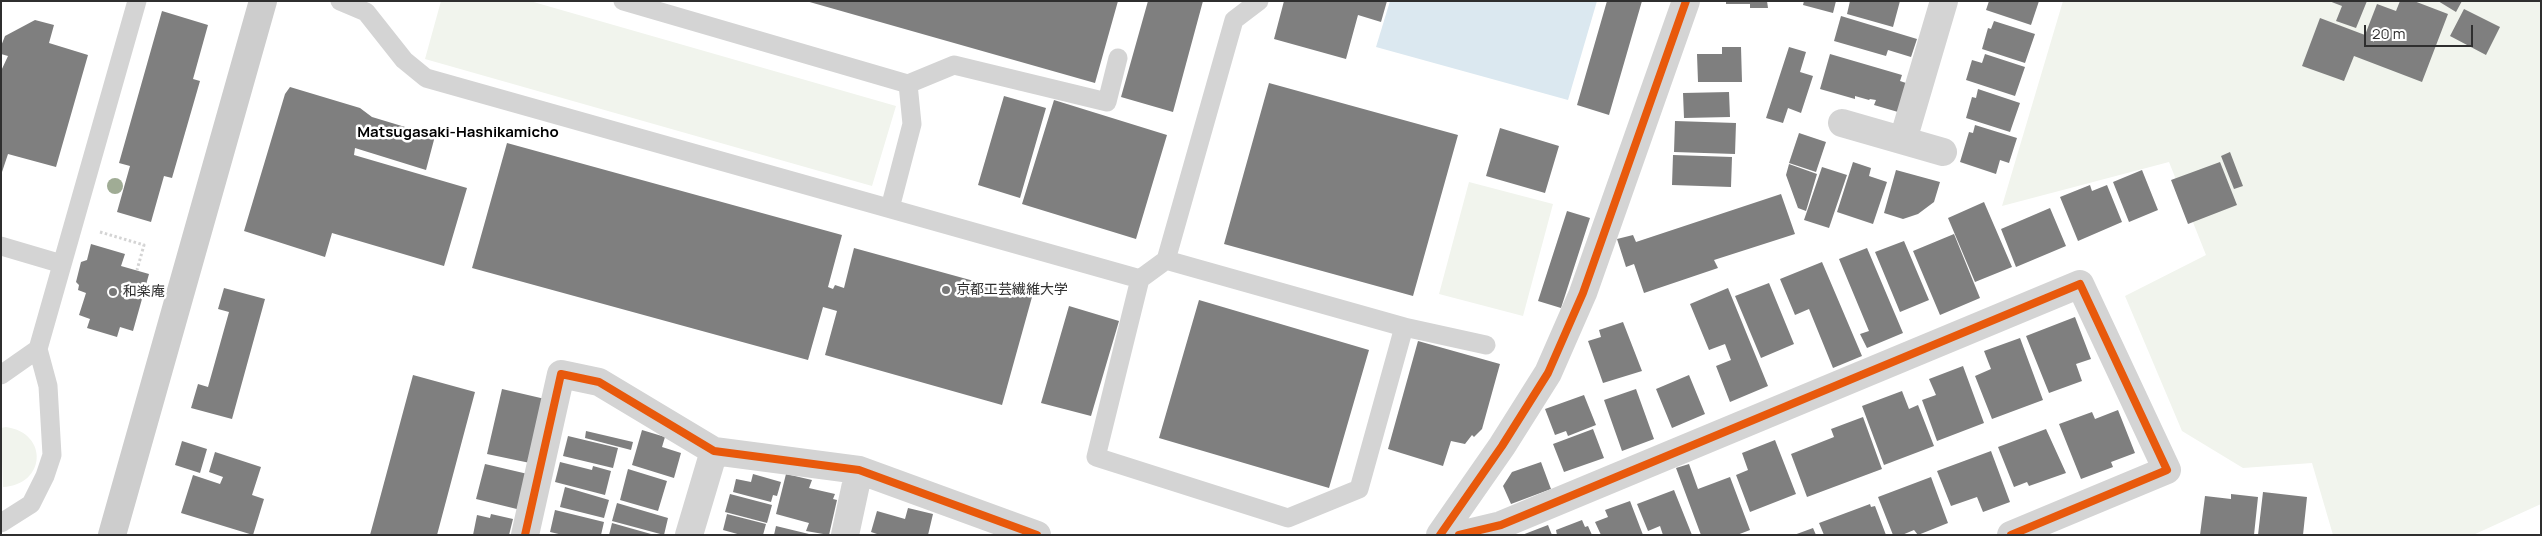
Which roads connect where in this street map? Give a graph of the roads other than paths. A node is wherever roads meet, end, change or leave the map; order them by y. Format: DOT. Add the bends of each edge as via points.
graph roads {
  1 [pos="137,1"];
  2 [pos="263,1"];
  3 [pos="340,1"];
  4 [pos="623,1"];
  5 [pos="1259,1"];
  6 [pos="1686,1"];
  7 [pos="1944,1"];
  8 [pos="369,6"];
  9 [pos="667,7"];
  10 [pos="1118,58"];
  11 [pos="908,84"];
  12 [pos="1842,123"];
  13 [pos="1903,140"];
  14 [pos="1943,152"];
  15 [pos="890,208"];
  16 [pos="1,246"];
  17 [pos="1166,260"];
  18 [pos="62,264"];
  19 [pos="1140,278"];
  20 [pos="1404,327"];
  21 [pos="1486,345"];
  22 [pos="38,349"];
  23 [pos="1,375"];
  24 [pos="714,451"];
  25 [pos="859,470"];
  26 [pos="1,523"];
  27 [pos="1290,526"];
  28 [pos="112,535"];
  29 [pos="525,535"];
  30 [pos="689,535"];
  31 [pos="845,535"];
  32 [pos="1036,535"];
  33 [pos="1440,535"];
  34 [pos="1459,535"];
  35 [pos="2010,535"];
  1 -- 18 [label="lane"];
  2 -- 28 [label="street"];
  3 -- 8 [label="lane"];
  4 -- 9 [label="lane"];
  5 -- 17 [label="lane" via="1234,20"];
  6 -- 33 [label="street" via="1583,294 1548,373"];
  7 -- 13 [label="street"];
  8 -- 15 [label="lane" via="404,60 426,78"];
  9 -- 11 [label="lane"];
  10 -- 11 [label="lane" via="1107,102 954,65"];
  11 -- 15 [label="lane" via="912,124"];
  12 -- 13 [label="street"];
  13 -- 14 [label="street"];
  15 -- 19 [label="lane"];
  16 -- 18 [label="lane"];
  17 -- 19 [label="lane"];
  17 -- 20 [label="lane"];
  18 -- 22 [label="lane"];
  19 -- 27 [label="lane" via="1096,458"];
  20 -- 21 [label="lane"];
  20 -- 27 [label="lane" via="1359,490"];
  22 -- 23 [label="lane"];
  22 -- 26 [label="lane" via="48,386 52,455 31,504"];
  24 -- 25 [label="street"];
  24 -- 29 [label="street" via="599,382 561,374"];
  24 -- 30 [label="street"];
  25 -- 31 [label="street"];
  25 -- 32 [label="street"];
  34 -- 35 [label="street" via="1501,526 2080,284 2167,470"];
}
